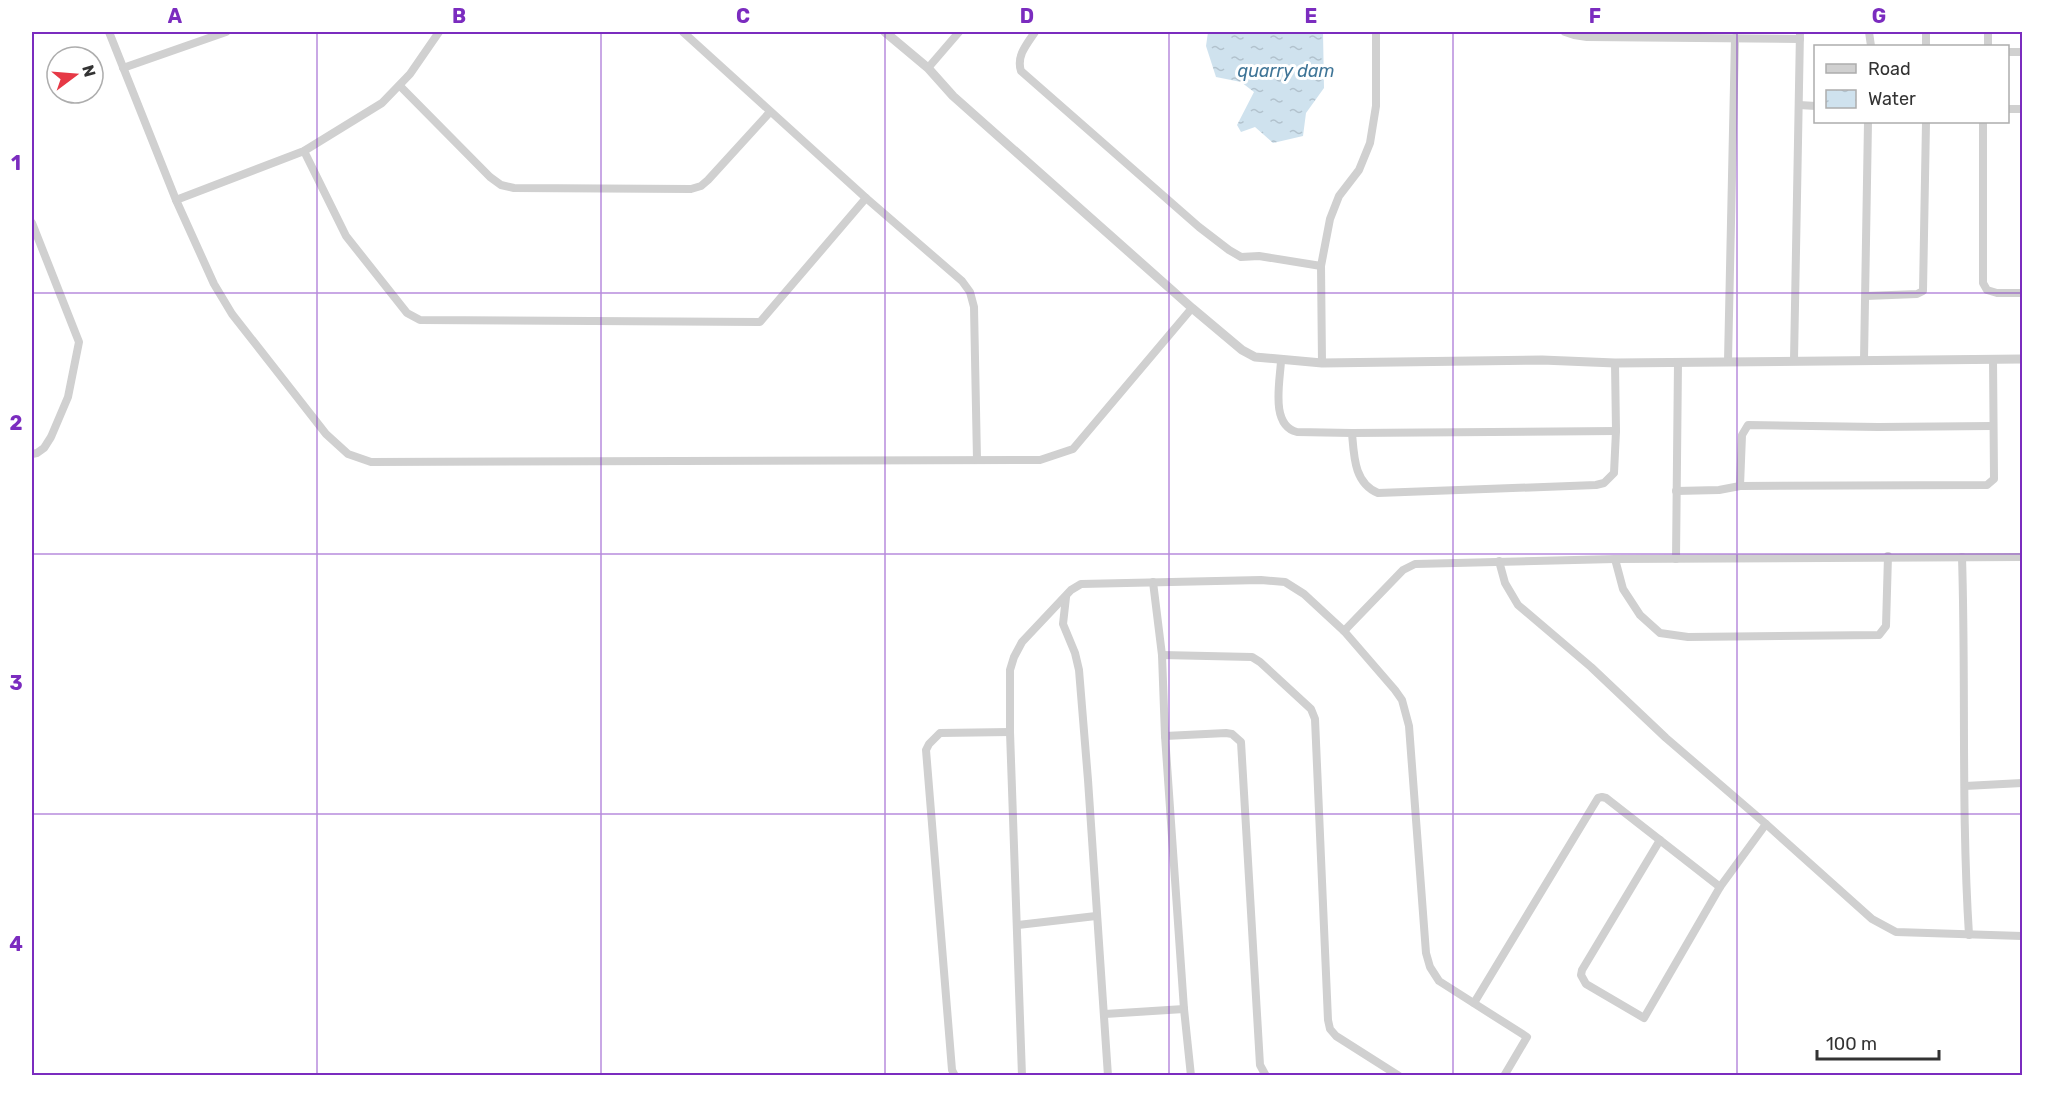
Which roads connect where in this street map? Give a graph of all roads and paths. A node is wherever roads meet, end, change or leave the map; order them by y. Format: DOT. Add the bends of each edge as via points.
graph roads {
  1 [pos="109,32"];
  2 [pos="226,32"];
  3 [pos="439,32"];
  4 [pos="683,32"];
  5 [pos="885,32"];
  6 [pos="959,32"];
  7 [pos="1035,32"];
  8 [pos="1376,32"];
  9 [pos="1565,32"];
  10 [pos="1800,35"];
  11 [pos="1735,38"];
  12 [pos="123,68"];
  13 [pos="928,68"];
  14 [pos="400,86"];
  15 [pos="1799,105"];
  16 [pos="1814,106"];
  17 [pos="770,112"];
  18 [pos="1868,123"];
  19 [pos="1926,123"];
  20 [pos="1983,123"];
  21 [pos="304,151"];
  22 [pos="866,198"];
  23 [pos="176,200"];
  24 [pos="32,223"];
  25 [pos="1321,266"];
  26 [pos="2022,293"];
  27 [pos="1866,296"];
  28 [pos="1192,308"];
  29 [pos="1994,359"];
  30 [pos="2022,359"];
  31 [pos="1728,360"];
  32 [pos="1794,360"];
  33 [pos="1864,360"];
  34 [pos="1281,361"];
  35 [pos="1678,362"];
  36 [pos="1322,363"];
  37 [pos="1615,363"];
  38 [pos="1992,426"];
  39 [pos="1616,431"];
  40 [pos="1352,433"];
  41 [pos="32,454"];
  42 [pos="977,460"];
  43 [pos="1740,486"];
  44 [pos="1676,491"];
  45 [pos="1888,556"];
  46 [pos="1962,556"];
  47 [pos="2022,557"];
  48 [pos="1615,559"];
  49 [pos="1676,559"];
  50 [pos="1500,561"];
  51 [pos="1153,582"];
  52 [pos="1066,597"];
  53 [pos="1344,631"];
  54 [pos="1162,655"];
  55 [pos="1010,732"];
  56 [pos="1165,736"];
  57 [pos="2022,783"];
  58 [pos="1965,786"];
  59 [pos="1766,824"];
  60 [pos="1660,840"];
  61 [pos="1720,887"];
  62 [pos="1096,916"];
  63 [pos="1018,925"];
  64 [pos="1969,935"];
  65 [pos="2022,936"];
  66 [pos="1474,1003"];
  67 [pos="1184,1009"];
  68 [pos="1105,1014"];
  69 [pos="955,1076"];
  70 [pos="1022,1076"];
  71 [pos="1108,1076"];
  72 [pos="1191,1076"];
  73 [pos="1266,1076"];
  74 [pos="1399,1076"];
  75 [pos="1504,1076"];
  1 -- 12 [label="street"];
  2 -- 12 [label="street"];
  3 -- 14 [label="street"];
  4 -- 17 [label="street"];
  5 -- 13 [label="street"];
  6 -- 13 [label="street"];
  7 -- 25 [label="street" via="1020,56 1021,70 1199,227 1241,257 1259,256"];
  8 -- 25 [label="street" via="1376,106 1370,143 1359,170 1339,196"];
  9 -- 11 [label="street" via="1587,37"];
  10 -- 11 [label="street"];
  10 -- 15 [label="street"];
  11 -- 31 [label="street"];
  12 -- 23 [label="street"];
  13 -- 28 [label="street" via="954,96"];
  14 -- 17 [label="street" via="490,177 513,188 691,189 708,180"];
  14 -- 21 [label="street" via="382,103"];
  15 -- 16 [label="street"];
  15 -- 32 [label="street"];
  17 -- 22 [label="street"];
  18 -- 27 [label="street"];
  19 -- 27 [label="street" via="1923,291"];
  20 -- 26 [label="street" via="1983,283 1987,290 1997,293"];
  21 -- 22 [label="street" via="345,236 407,314 420,320 760,322"];
  21 -- 23 [label="street"];
  22 -- 42 [label="street" via="970,292 974,307"];
  23 -- 42 [label="street" via="232,314 326,434 348,454 371,462"];
  24 -- 41 [label="street" via="79,342 68,397 51,437 44,448"];
  25 -- 36 [label="street"];
  27 -- 33 [label="street"];
  28 -- 34 [label="street" via="1242,350 1255,357"];
  28 -- 42 [label="street" via="1074,449 1040,460"];
  29 -- 30 [label="street"];
  29 -- 33 [label="street"];
  29 -- 38 [label="street"];
  31 -- 32 [label="street"];
  31 -- 35 [label="street"];
  32 -- 33 [label="street"];
  34 -- 36 [label="street"];
  34 -- 40 [label="street" via="1279,415 1283,424 1297,432"];
  35 -- 37 [label="street"];
  35 -- 44 [label="street"];
  36 -- 37 [label="street"];
  37 -- 39 [label="street"];
  38 -- 43 [label="street" via="1748,425 1742,435"];
  38 -- 43 [label="street" via="1994,479 1986,485"];
  39 -- 40 [label="street"];
  39 -- 40 [label="street" via="1614,473 1604,483 1378,493 1366,486 1354,464"];
  43 -- 44 [label="street"];
  44 -- 49 [label="street"];
  45 -- 46 [label="street"];
  45 -- 48 [label="street" via="1886,626 1879,635 1700,637 1660,633 1640,615 1623,589"];
  45 -- 49 [label="street"];
  46 -- 47 [label="street"];
  46 -- 58 [label="street"];
  48 -- 49 [label="street"];
  48 -- 50 [label="street"];
  50 -- 53 [label="street" via="1408,566"];
  50 -- 59 [label="street" via="1505,583 1518,605"];
  51 -- 52 [label="street" via="1082,584"];
  51 -- 53 [label="street" via="1285,582"];
  51 -- 54 [label="street"];
  52 -- 55 [label="street" via="1028,635 1014,657 1010,670"];
  52 -- 62 [label="street" via="1063,624 1075,653 1080,681"];
  53 -- 66 [label="street" via="1402,700 1409,726 1426,953 1438,981"];
  54 -- 56 [label="street"];
  54 -- 74 [label="street" via="1252,657 1311,709 1315,719 1330,1029"];
  55 -- 63 [label="street"];
  55 -- 69 [label="street" via="940,733 926,750"];
  56 -- 67 [label="street"];
  56 -- 73 [label="street" via="1226,733 1241,742 1260,1065"];
  57 -- 58 [label="street"];
  58 -- 64 [label="street"];
  59 -- 61 [label="street"];
  59 -- 64 [label="street" via="1872,919 1896,932"];
  60 -- 61 [label="street"];
  60 -- 61 [label="street" via="1582,970 1586,984 1644,1018"];
  60 -- 66 [label="street" via="1606,798 1598,798"];
  62 -- 63 [label="street"];
  62 -- 68 [label="street"];
  63 -- 70 [label="street"];
  64 -- 65 [label="street"];
  66 -- 75 [label="street" via="1527,1037"];
  67 -- 68 [label="street"];
  67 -- 72 [label="street"];
  68 -- 71 [label="street"];
}
